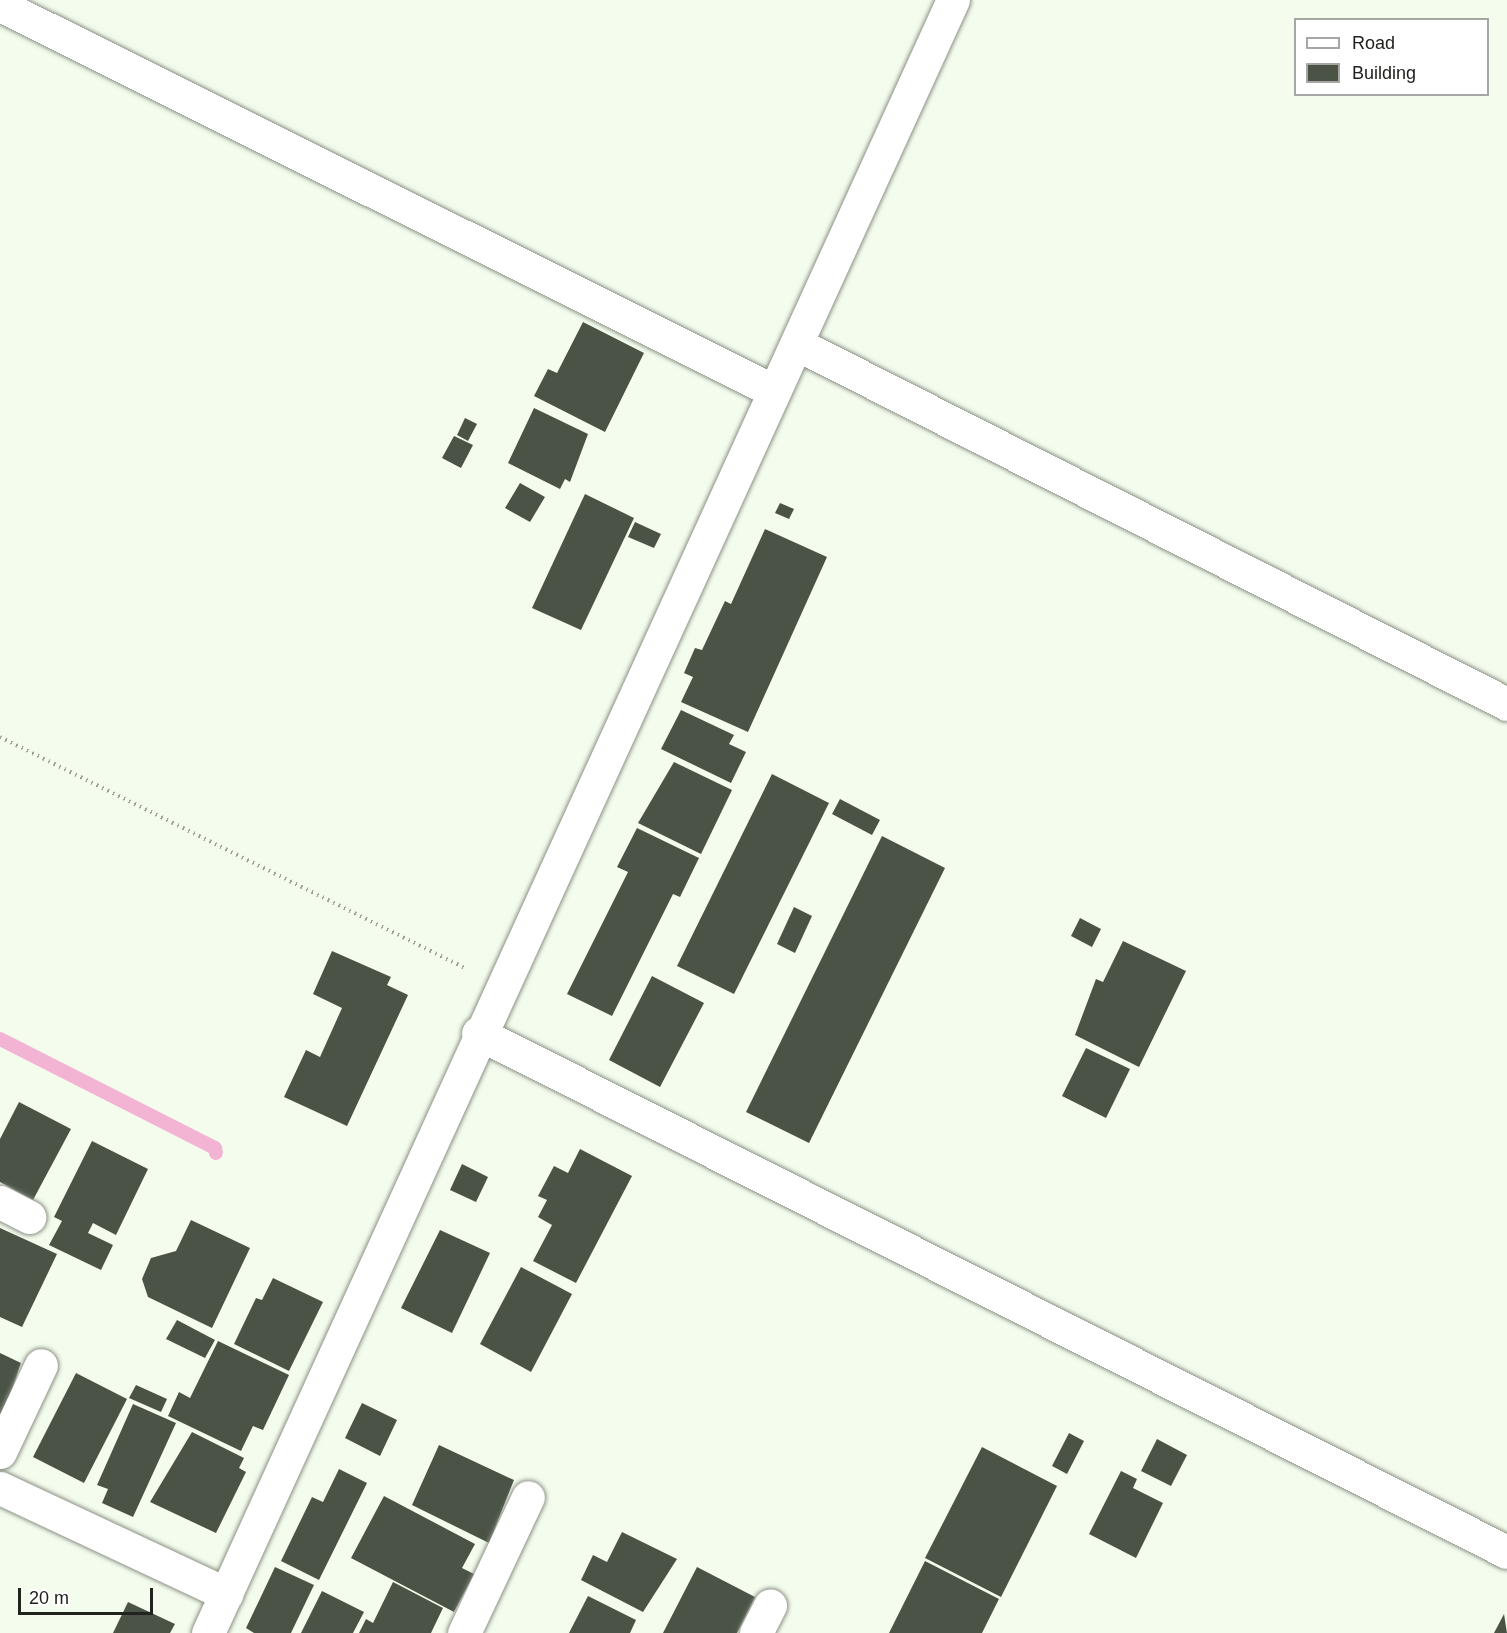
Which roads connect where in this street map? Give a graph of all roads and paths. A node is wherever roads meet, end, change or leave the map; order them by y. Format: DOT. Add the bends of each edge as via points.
graph roads {
  1 [pos="953,0"];
  2 [pos="0,5"];
  3 [pos="797,344"];
  4 [pos="774,391"];
  5 [pos="1507,704"];
  6 [pos="0,737"];
  7 [pos="500,985"];
  8 [pos="478,1033"];
  9 [pos="0,1202"];
  10 [pos="29,1217"];
  11 [pos="41,1365"];
  12 [pos="0,1452"];
  13 [pos="0,1488"];
  14 [pos="528,1497"];
  15 [pos="1507,1551"];
  16 [pos="226,1594"];
  17 [pos="208,1633"];
  18 [pos="464,1633"];
  1 -- 3 [label="street"];
  2 -- 4 [label="street"];
  3 -- 4 [label="street"];
  3 -- 5 [label="street"];
  4 -- 7 [label="street"];
  6 -- 7 [label="path"];
  7 -- 8 [label="street"];
  8 -- 15 [label="street"];
  8 -- 16 [label="street"];
  9 -- 10 [label="street"];
  11 -- 12 [label="street"];
  13 -- 16 [label="street"];
  14 -- 18 [label="street"];
  16 -- 17 [label="street"];
}
